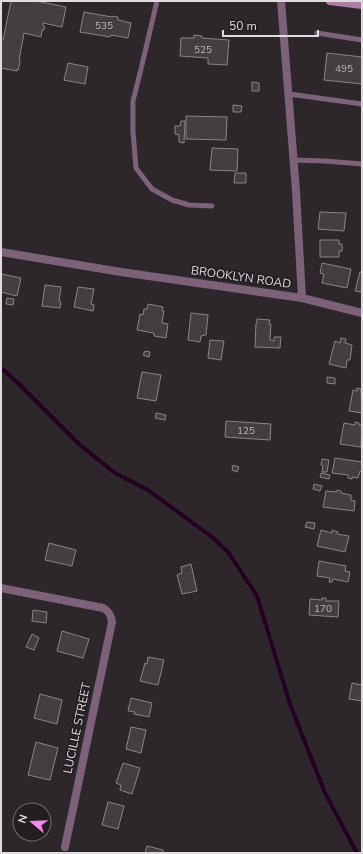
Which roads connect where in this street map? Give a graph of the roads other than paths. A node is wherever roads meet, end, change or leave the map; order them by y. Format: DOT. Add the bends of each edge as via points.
graph roads {
  1 [pos="157,1"];
  2 [pos="281,1"];
  3 [pos="330,1"];
  4 [pos="344,2"];
  5 [pos="362,5"];
  6 [pos="317,34"];
  7 [pos="362,40"];
  8 [pos="289,94"];
  9 [pos="362,104"];
  10 [pos="294,160"];
  11 [pos="362,164"];
  12 [pos="212,206"];
  13 [pos="1,252"];
  14 [pos="302,298"];
  15 [pos="362,313"];
  16 [pos="1,588"];
  17 [pos="65,847"];
  1 -- 12 [label="lane" via="133,101 136,168 152,189 172,200 189,205"];
  2 -- 8 [label="street, BROOKLYN ROAD"];
  3 -- 4 [label="main road"];
  4 -- 5 [label="main road"];
  6 -- 7 [label="lane"];
  8 -- 9 [label="lane"];
  8 -- 10 [label="street, BROOKLYN ROAD"];
  10 -- 11 [label="lane"];
  10 -- 14 [label="street, BROOKLYN ROAD"];
  13 -- 14 [label="street, BROOKLYN ROAD"];
  14 -- 15 [label="street"];
  16 -- 17 [label="street, LUCILLE STREET" via="103,608 110,614 112,622"];
}
